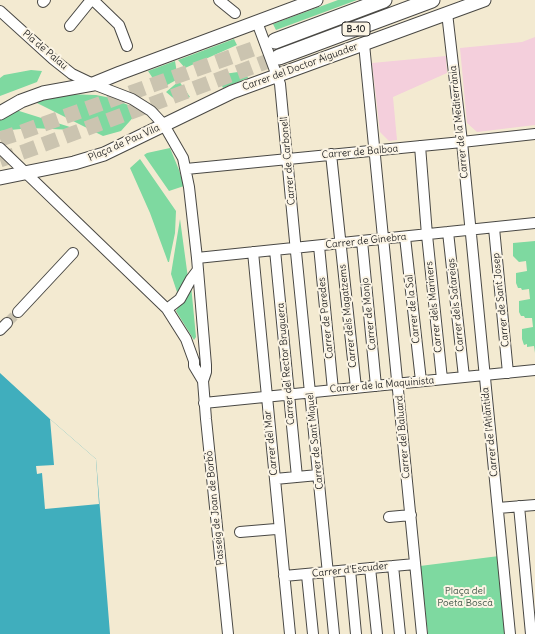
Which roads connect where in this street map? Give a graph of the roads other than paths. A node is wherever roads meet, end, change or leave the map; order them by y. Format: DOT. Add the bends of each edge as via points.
graph roads {
  1 [pos="92,0"];
  2 [pos="219,0"];
  3 [pos="316,0"];
  4 [pos="384,0"];
  5 [pos="432,0"];
  6 [pos="484,0"];
  7 [pos="0,11"];
  8 [pos="235,13"];
  9 [pos="447,13"];
  10 [pos="257,22"];
  11 [pos="70,26"];
  12 [pos="275,41"];
  13 [pos="364,44"];
  14 [pos="127,46"];
  15 [pos="279,57"];
  16 [pos="278,75"];
  17 [pos="93,84"];
  18 [pos="0,113"];
  19 [pos="164,125"];
  20 [pos="535,134"];
  21 [pos="462,142"];
  22 [pos="420,146"];
  23 [pos="0,148"];
  24 [pos="373,151"];
  25 [pos="331,154"];
  26 [pos="288,159"];
  27 [pos="186,169"];
  28 [pos="25,173"];
  29 [pos="0,178"];
  30 [pos="535,223"];
  31 [pos="494,228"];
  32 [pos="470,230"];
  33 [pos="448,232"];
  34 [pos="427,234"];
  35 [pos="405,237"];
  36 [pos="384,239"];
  37 [pos="362,241"];
  38 [pos="340,243"];
  39 [pos="318,246"];
  40 [pos="295,248"];
  41 [pos="275,250"];
  42 [pos="253,252"];
  43 [pos="73,253"];
  44 [pos="197,258"];
  45 [pos="197,271"];
  46 [pos="167,309"];
  47 [pos="18,312"];
  48 [pos="535,370"];
  49 [pos="508,373"];
  50 [pos="485,375"];
  51 [pos="464,377"];
  52 [pos="442,380"];
  53 [pos="203,381"];
  54 [pos="421,381"];
  55 [pos="398,384"];
  56 [pos="376,386"];
  57 [pos="356,388"];
  58 [pos="333,390"];
  59 [pos="310,392"];
  60 [pos="289,394"];
  61 [pos="266,397"];
  62 [pos="204,403"];
  63 [pos="318,475"];
  64 [pos="297,477"];
  65 [pos="275,479"];
  66 [pos="535,505"];
  67 [pos="519,506"];
  68 [pos="498,508"];
  69 [pos="411,515"];
  70 [pos="388,517"];
  71 [pos="276,529"];
  72 [pos="240,532"];
  73 [pos="415,564"];
  74 [pos="393,566"];
  75 [pos="370,568"];
  76 [pos="350,570"];
  77 [pos="328,572"];
  78 [pos="307,574"];
  79 [pos="284,576"];
  80 [pos="228,634"];
  81 [pos="290,634"];
  82 [pos="313,634"];
  83 [pos="334,634"];
  84 [pos="356,634"];
  85 [pos="377,634"];
  86 [pos="400,634"];
  87 [pos="422,634"];
  88 [pos="510,634"];
  89 [pos="531,634"];
  1 -- 11 [label="street"];
  1 -- 14 [label="street" via="119,25"];
  2 -- 8 [label="street"];
  3 -- 10 [label="main road"];
  4 -- 12 [label="highway, B-10"];
  5 -- 15 [label="highway, B-10"];
  6 -- 9 [label="main road, Carrer del Doctor Aiguader"];
  7 -- 17 [label="street, Pla de Palau" via="72,74"];
  9 -- 13 [label="main road, Carrer del Doctor Aiguader"];
  9 -- 21 [label="street, Carrer de la Mediterrània"];
  10 -- 16 [label="street"];
  10 -- 17 [label="main road"];
  13 -- 16 [label="main road, Carrer del Doctor Aiguader"];
  13 -- 24 [label="street, Carrer del Baluard"];
  16 -- 19 [label="main road, Carrer del Doctor Aiguader" via="222,97"];
  16 -- 26 [label="street, Carrer de Carbonell"];
  17 -- 18 [label="main road" via="43,93 21,101"];
  17 -- 19 [label="street, Plaça de Pau Vila" via="132,99 151,111"];
  19 -- 27 [label="street" via="183,158"];
  19 -- 28 [label="main road, Plaça de Pau Vila" via="90,159"];
  20 -- 21 [label="street, Carrer de Balboa"];
  21 -- 22 [label="street, Carrer de Balboa"];
  21 -- 32 [label="street, Carrer de la Mediterrània"];
  22 -- 24 [label="street, Carrer de Balboa"];
  22 -- 34 [label="street, Carrer dels Mariners"];
  23 -- 28 [label="street"];
  24 -- 25 [label="street, Carrer de Balboa"];
  24 -- 36 [label="street, Carrer del Baluard"];
  25 -- 26 [label="street, Carrer de Balboa"];
  25 -- 38 [label="street, Carrer dels Magatzems"];
  26 -- 27 [label="street, Carrer de Balboa"];
  26 -- 40 [label="street, Carrer de Carbonell"];
  27 -- 44 [label="street"];
  28 -- 29 [label="main road, Plaça de Pau Vila"];
  28 -- 46 [label="street, Passeig de Joan de Borbó"];
  30 -- 31 [label="street, Carrer de Ginebra"];
  31 -- 32 [label="street, Carrer de Ginebra"];
  31 -- 49 [label="street, Carrer de Sant Josep"];
  32 -- 33 [label="street, Carrer de Ginebra"];
  32 -- 50 [label="street, Carrer de l'Atlàntida"];
  33 -- 34 [label="street, Carrer de Ginebra"];
  33 -- 51 [label="street, Carrer dels Safareigs"];
  34 -- 35 [label="street, Carrer de Ginebra"];
  34 -- 52 [label="street, Carrer dels Mariners"];
  35 -- 36 [label="street, Carrer de Ginebra"];
  35 -- 54 [label="street, Carrer de la Sal"];
  36 -- 37 [label="street, Carrer de Ginebra"];
  36 -- 55 [label="street, Carrer del Baluard"];
  37 -- 38 [label="street, Carrer de Ginebra"];
  37 -- 56 [label="street, Carrer de Monjo"];
  38 -- 39 [label="street, Carrer de Ginebra"];
  38 -- 57 [label="street, Carrer dels Magatzems"];
  39 -- 40 [label="street, Carrer de Ginebra"];
  39 -- 58 [label="street, Carrer de Paredes"];
  40 -- 41 [label="street, Carrer de Ginebra"];
  40 -- 59 [label="street, Carrer de Sant Miquel"];
  41 -- 42 [label="street, Carrer de Ginebra"];
  41 -- 60 [label="street, Carrer del Rector Bruguera"];
  42 -- 44 [label="street, Carrer de Ginebra"];
  42 -- 61 [label="street, Carrer del Mar"];
  43 -- 47 [label="street"];
  44 -- 45 [label="street"];
  45 -- 46 [label="street" via="180,299"];
  45 -- 53 [label="street, Passeig de Joan de Borbó" via="206,365"];
  46 -- 53 [label="street, Passeig de Joan de Borbó" via="186,339 194,366"];
  48 -- 49 [label="street, Carrer de la Maquinista"];
  49 -- 50 [label="street, Carrer de la Maquinista"];
  50 -- 51 [label="street, Carrer de la Maquinista"];
  50 -- 68 [label="street, Carrer de l'Atlàntida"];
  51 -- 52 [label="street, Carrer de la Maquinista"];
  52 -- 54 [label="street, Carrer de la Maquinista"];
  53 -- 62 [label="street, Passeig de Joan de Borbó"];
  54 -- 55 [label="street, Carrer de la Maquinista"];
  55 -- 56 [label="street, Carrer de la Maquinista"];
  55 -- 69 [label="street, Carrer del Baluard"];
  56 -- 57 [label="street, Carrer de la Maquinista"];
  57 -- 58 [label="street, Carrer de la Maquinista"];
  58 -- 59 [label="street, Carrer de la Maquinista"];
  59 -- 60 [label="street, Carrer de la Maquinista"];
  59 -- 63 [label="street, Carrer de Sant Miquel"];
  60 -- 61 [label="street, Carrer de la Maquinista"];
  60 -- 64 [label="street, Carrer del Rector Bruguera"];
  61 -- 62 [label="street, Carrer de la Maquinista"];
  61 -- 65 [label="street, Carrer del Mar"];
  62 -- 80 [label="street, Passeig de Joan de Borbó"];
  63 -- 64 [label="street"];
  63 -- 77 [label="street, Carrer de Sant Miquel"];
  64 -- 65 [label="street"];
  65 -- 79 [label="street, Carrer del Mar"];
  66 -- 67 [label="street"];
  67 -- 68 [label="street"];
  67 -- 89 [label="street"];
  68 -- 88 [label="street, Carrer de l'Atlàntida"];
  69 -- 70 [label="street"];
  69 -- 73 [label="street, Carrer del Baluard"];
  71 -- 72 [label="street"];
  73 -- 74 [label="street, Carrer d'Escuder"];
  73 -- 87 [label="street, Carrer del Baluard"];
  74 -- 75 [label="street, Carrer d'Escuder"];
  74 -- 86 [label="street"];
  75 -- 76 [label="street, Carrer d'Escuder"];
  75 -- 85 [label="street"];
  76 -- 77 [label="street, Carrer d'Escuder"];
  76 -- 84 [label="street"];
  77 -- 78 [label="street, Carrer d'Escuder"];
  77 -- 83 [label="street, Carrer de Sant Miquel"];
  78 -- 79 [label="street, Carrer d'Escuder"];
  78 -- 82 [label="street"];
  79 -- 81 [label="street, Carrer del Mar"];
}
